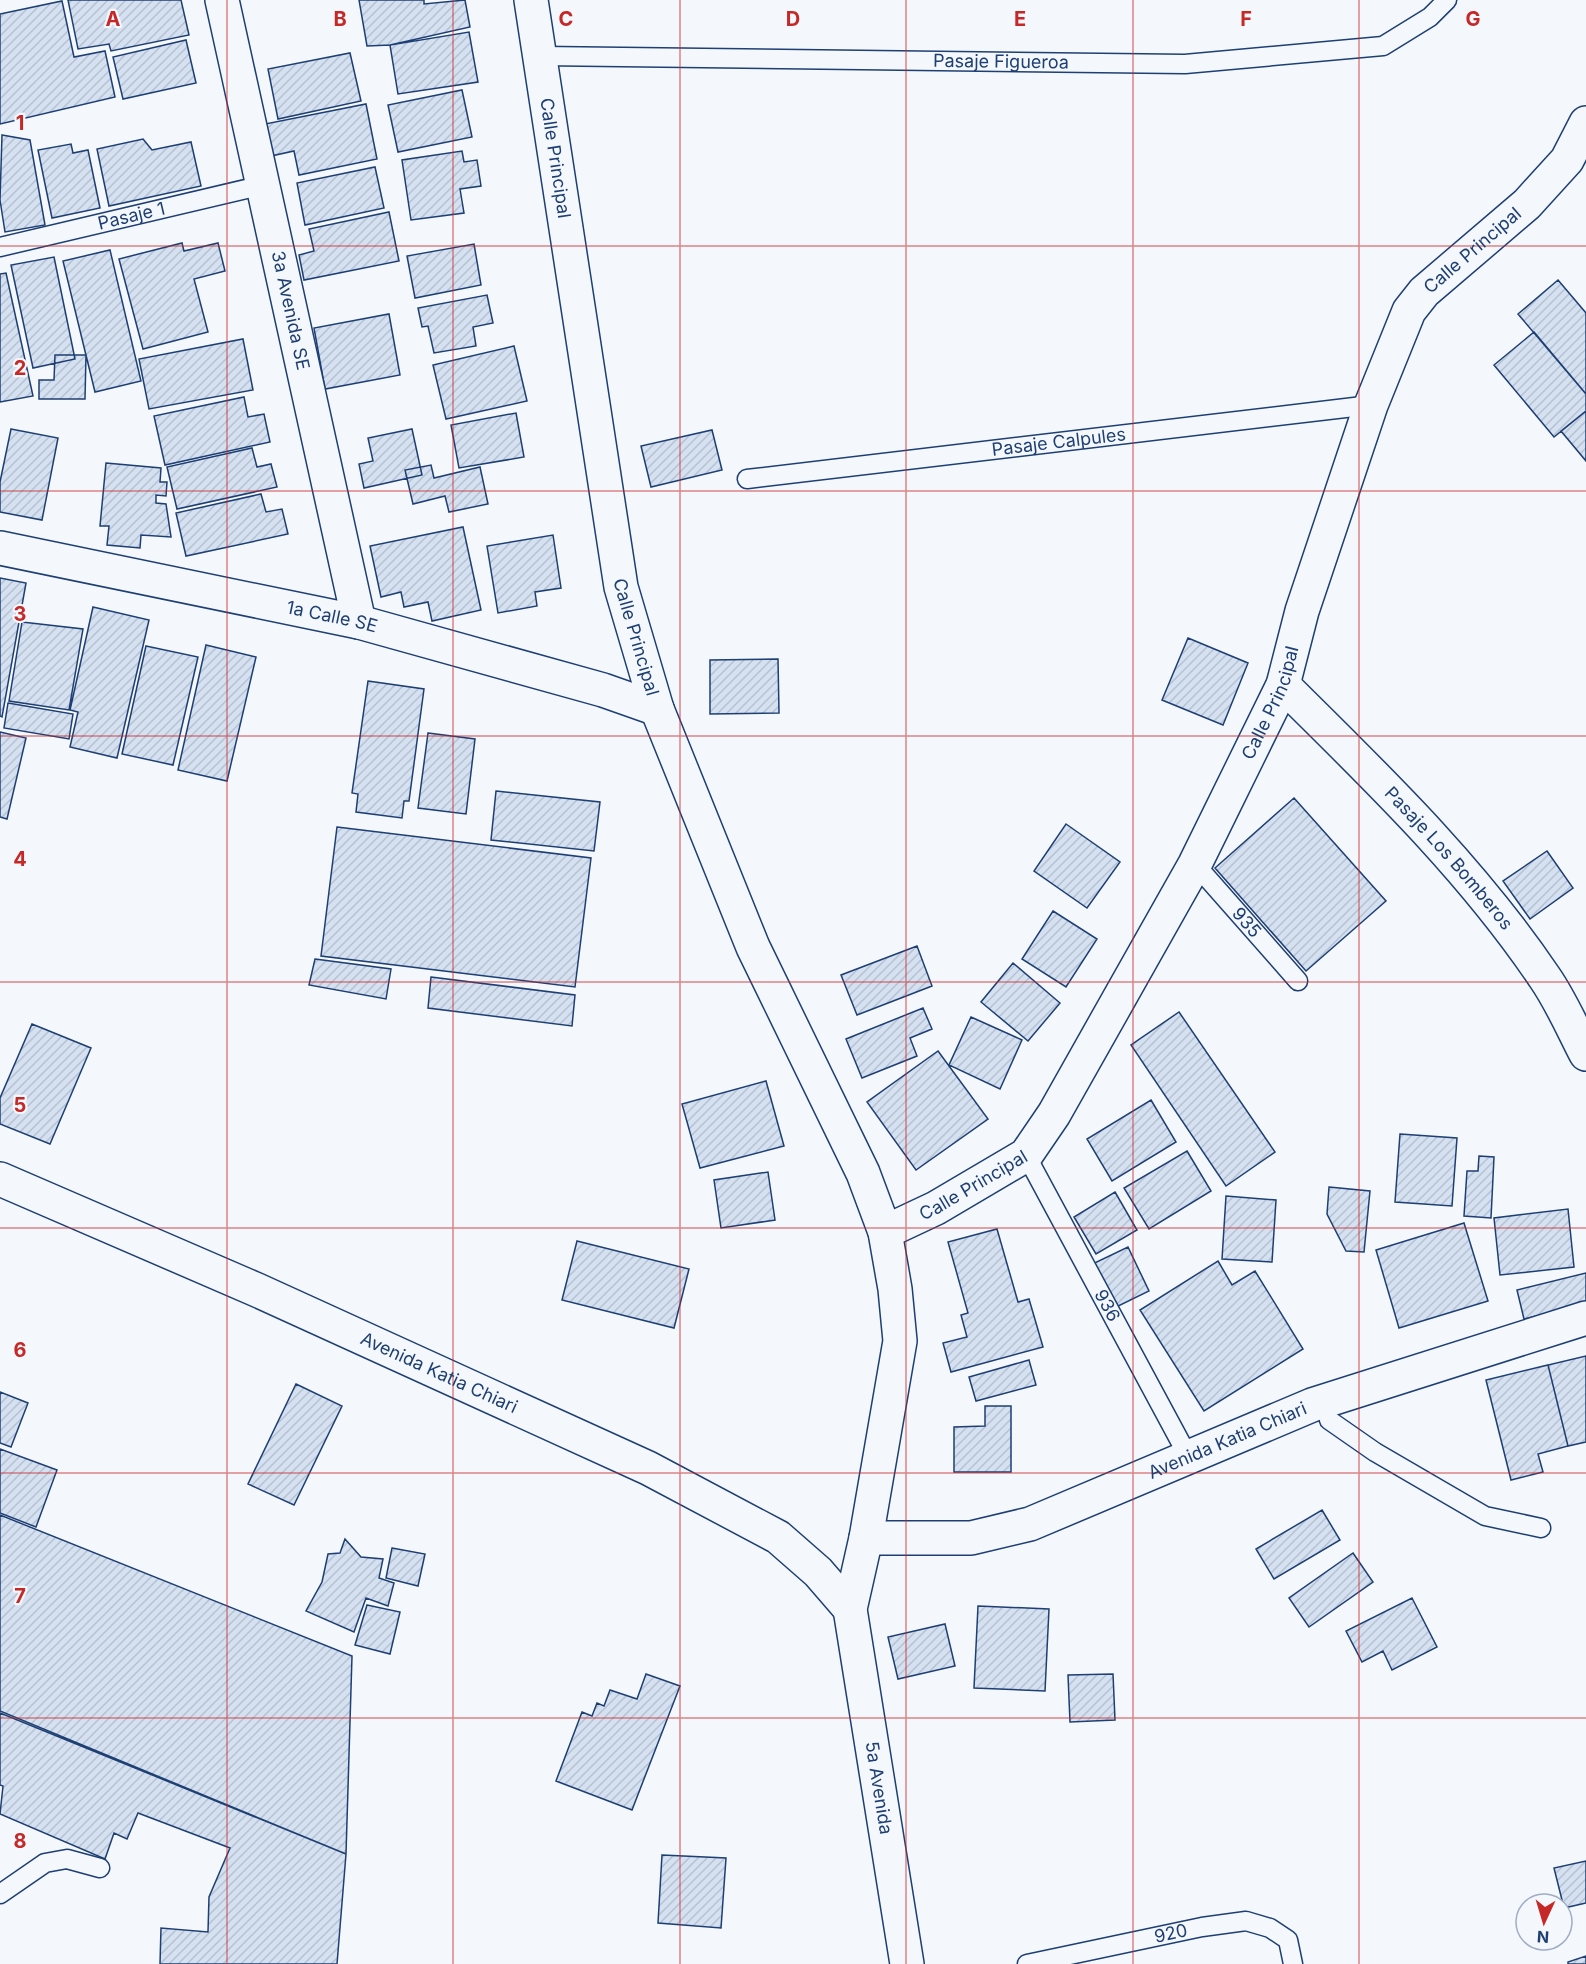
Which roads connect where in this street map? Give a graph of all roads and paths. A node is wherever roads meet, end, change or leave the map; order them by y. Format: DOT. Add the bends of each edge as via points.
graph roads {
  1 [pos="222,0"];
  2 [pos="531,0"];
  3 [pos="1447,0"];
  4 [pos="541,56"];
  5 [pos="1586,123"];
  6 [pos="263,185"];
  7 [pos="0,247"];
  8 [pos="1371,405"];
  9 [pos="747,479"];
  10 [pos="0,548"];
  11 [pos="359,622"];
  12 [pos="1283,685"];
  13 [pos="657,709"];
  14 [pos="1195,864"];
  15 [pos="1298,981"];
  16 [pos="1586,1054"];
  17 [pos="1026,1155"];
  18 [pos="0,1179"];
  19 [pos="885,1232"];
  20 [pos="1586,1318"];
  21 [pos="1321,1412"];
  22 [pos="1188,1456"];
  23 [pos="1541,1528"];
  24 [pos="866,1538"];
  25 [pos="850,1609"];
  26 [pos="100,1868"];
  27 [pos="0,1894"];
  28 [pos="907,1964"];
  29 [pos="1027,1964"];
  30 [pos="1293,1964"];
  1 -- 6 [label="street, 3a Avenida SE"];
  2 -- 4 [label="street, Calle Principal"];
  3 -- 4 [label="lane, Pasaje Figueroa" via="1430,17 1383,46 1185,64"];
  4 -- 13 [label="street, Calle Principal" via="621,587"];
  5 -- 8 [label="street, Calle Principal" via="1567,160 1527,204 1424,292 1409,310"];
  6 -- 7 [label="lane, Pasaje 1"];
  6 -- 11 [label="street, 3a Avenida SE"];
  8 -- 9 [label="lane, Pasaje Calpules"];
  8 -- 12 [label="street, Calle Principal" via="1302,610"];
  10 -- 11 [label="street, 1a Calle SE"];
  11 -- 13 [label="street, 1a Calle SE" via="603,690"];
  12 -- 14 [label="street, Calle Principal"];
  12 -- 16 [label="street, Pasaje Los Bomberos" via="1408,808 1487,899 1546,980"];
  13 -- 19 [label="street, Calle Principal" via="753,947 863,1173"];
  14 -- 15 [label="lane, 935"];
  14 -- 17 [label="street, Calle Principal" via="1054,1114"];
  17 -- 19 [label="street, Calle Principal" via="936,1208"];
  17 -- 22 [label="lane, 936"];
  18 -- 25 [label="street, Avenida Katia Chiari" via="257,1290 648,1468 778,1537 818,1572"];
  19 -- 24 [label="street, Calle Principal" via="900,1341"];
  20 -- 21 [label="street, Avenida Katia Chiari"];
  21 -- 22 [label="street, Avenida Katia Chiari"];
  21 -- 23 [label="lane" via="1375,1452 1485,1516"];
  22 -- 24 [label="street, Avenida Katia Chiari" via="1030,1524 971,1538"];
  24 -- 25 [label="street, Calle Principal"];
  25 -- 28 [label="street, 5a Avenida"];
  26 -- 27 [label="lane" via="67,1859 45,1863"];
  29 -- 30 [label="lane, 920" via="1246,1921 1270,1928 1288,1940"];
}
